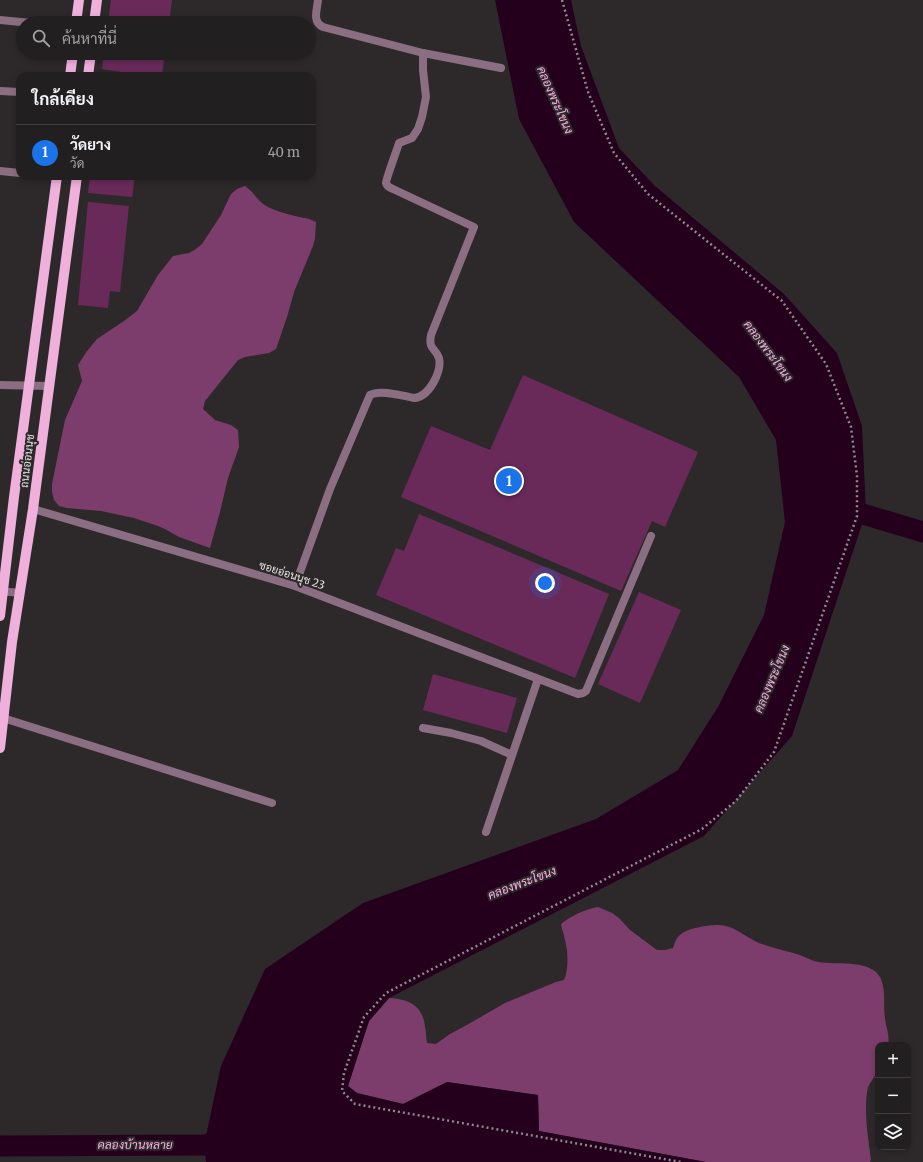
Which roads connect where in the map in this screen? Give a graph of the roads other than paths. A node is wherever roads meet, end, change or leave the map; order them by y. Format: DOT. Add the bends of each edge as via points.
graph roads {
  1 [pos="79,0"];
  2 [pos="97,0"];
  3 [pos="318,0"];
  4 [pos="77,16"];
  5 [pos="95,16"];
  6 [pos="0,20"];
  7 [pos="16,22"];
  8 [pos="423,53"];
  9 [pos="72,60"];
  10 [pos="90,60"];
  11 [pos="501,68"];
  12 [pos="71,72"];
  13 [pos="89,72"];
  14 [pos="0,91"];
  15 [pos="16,92"];
  16 [pos="0,171"];
  17 [pos="16,173"];
  18 [pos="56,180"];
  19 [pos="76,180"];
  20 [pos="0,385"];
  21 [pos="30,385"];
  22 [pos="49,386"];
  23 [pos="33,509"];
  24 [pos="651,536"];
  25 [pos="294,586"];
  26 [pos="1,591"];
  27 [pos="20,593"];
  28 [pos="0,616"];
  29 [pos="538,680"];
  30 [pos="3,718"];
  31 [pos="423,728"];
  32 [pos="0,748"];
  33 [pos="512,755"];
  34 [pos="272,803"];
  35 [pos="486,832"];
  1 -- 4 [label="main road"];
  2 -- 5 [label="main road"];
  3 -- 8 [label="street" via="316,20 319,25"];
  6 -- 7 [label="street"];
  8 -- 11 [label="street"];
  8 -- 25 [label="street" via="426,97 422,117 412,138 399,143 386,180 387,184 390,188 474,226 431,335 430,344 439,359 432,385 423,396 414,398 380,393 370,395 330,489"];
  9 -- 12 [label="main road"];
  10 -- 13 [label="main road"];
  14 -- 15 [label="street"];
  16 -- 17 [label="street"];
  18 -- 21 [label="main road, ถนนอ่อนนุช"];
  19 -- 22 [label="main road, ถนนอ่อนนุช"];
  20 -- 21 [label="street"];
  21 -- 22 [label="street"];
  21 -- 26 [label="main road, ถนนอ่อนนุช"];
  22 -- 23 [label="main road, ถนนอ่อนนุช"];
  23 -- 25 [label="street, ซอยอ่อนนุช 23"];
  23 -- 27 [label="main road, ถนนอ่อนนุช"];
  24 -- 29 [label="street, ซอยอ่อนนุช 23" via="586,691 578,694"];
  25 -- 29 [label="street, ซอยอ่อนนุช 23"];
  26 -- 27 [label="street"];
  26 -- 28 [label="main road, ถนนอ่อนนุช"];
  27 -- 30 [label="main road, ถนนอ่อนนุช"];
  29 -- 33 [label="street"];
  30 -- 32 [label="main road, ถนนอ่อนนุช"];
  30 -- 34 [label="street"];
  31 -- 33 [label="street" via="481,741"];
  33 -- 35 [label="street"];
}
